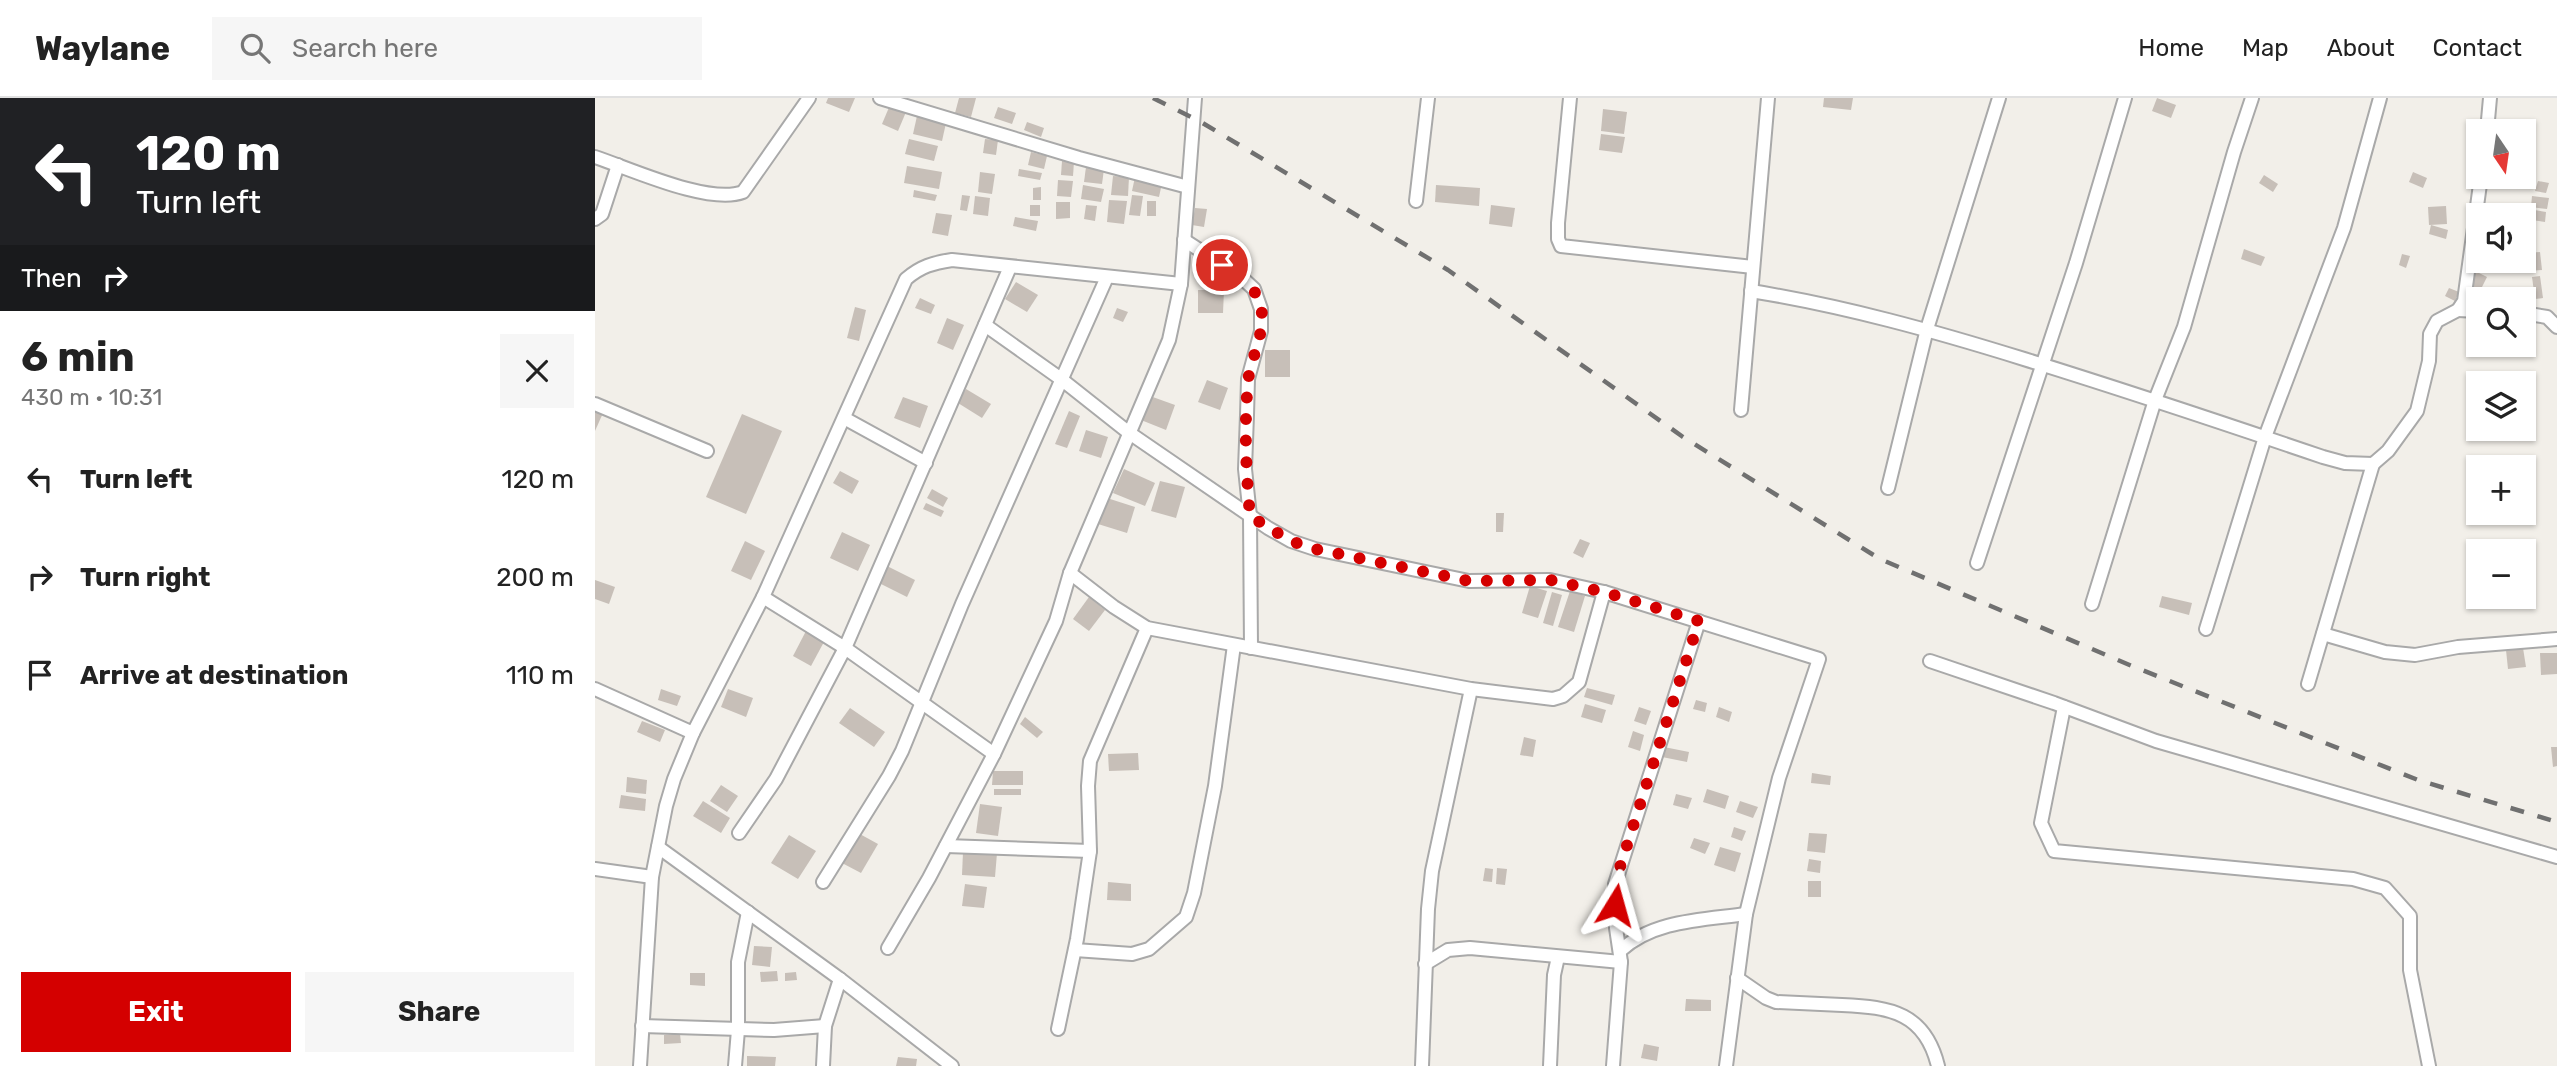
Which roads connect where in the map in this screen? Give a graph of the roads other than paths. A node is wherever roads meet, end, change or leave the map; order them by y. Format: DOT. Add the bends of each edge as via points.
graph roads {
  1 [pos="809,98"];
  2 [pos="880,98"];
  3 [pos="1195,98"];
  4 [pos="1428,98"];
  5 [pos="1570,98"];
  6 [pos="1768,98"];
  7 [pos="1999,98"];
  8 [pos="2125,98"];
  9 [pos="2252,98"];
  10 [pos="2379,98"];
  11 [pos="2490,98"];
  12 [pos="2488,119"];
  13 [pos="595,157"];
  14 [pos="618,165"];
  15 [pos="1188,187"];
  16 [pos="2479,189"];
  17 [pos="1416,201"];
  18 [pos="595,219"];
  19 [pos="1184,240"];
  20 [pos="1010,267"];
  21 [pos="1753,267"];
  22 [pos="1107,277"];
  23 [pos="1181,284"];
  24 [pos="1751,291"];
  25 [pos="2458,310"];
  26 [pos="2466,310"];
  27 [pos="2536,315"];
  28 [pos="985,325"];
  29 [pos="2557,327"];
  30 [pos="1927,329"];
  31 [pos="2041,364"];
  32 [pos="1061,379"];
  33 [pos="2155,400"];
  34 [pos="595,404"];
  35 [pos="1741,410"];
  36 [pos="844,418"];
  37 [pos="1128,432"];
  38 [pos="2265,437"];
  39 [pos="707,451"];
  40 [pos="926,463"];
  41 [pos="2373,464"];
  42 [pos="1888,488"];
  43 [pos="1250,516"];
  44 [pos="1977,563"];
  45 [pos="1070,573"];
  46 [pos="1604,592"];
  47 [pos="763,597"];
  48 [pos="2092,604"];
  49 [pos="1699,621"];
  50 [pos="1147,628"];
  51 [pos="2206,629"];
  52 [pos="2323,634"];
  53 [pos="2557,639"];
  54 [pos="1234,645"];
  55 [pos="845,648"];
  56 [pos="1251,648"];
  57 [pos="1930,661"];
  58 [pos="2308,684"];
  59 [pos="595,689"];
  60 [pos="1471,689"];
  61 [pos="921,702"];
  62 [pos="2064,707"];
  63 [pos="693,733"];
  64 [pos="994,754"];
  65 [pos="739,833"];
  66 [pos="946,846"];
  67 [pos="658,847"];
  68 [pos="1090,851"];
  69 [pos="2557,857"];
  70 [pos="595,869"];
  71 [pos="652,877"];
  72 [pos="823,882"];
  73 [pos="748,912"];
  74 [pos="1746,914"];
  75 [pos="888,948"];
  76 [pos="1075,950"];
  77 [pos="1558,957"];
  78 [pos="1621,957"];
  79 [pos="1425,964"];
  80 [pos="1737,978"];
  81 [pos="840,979"];
  82 [pos="642,1026"];
  83 [pos="825,1026"];
  84 [pos="738,1030"];
  85 [pos="1059,1030"];
  86 [pos="639,1066"];
  87 [pos="735,1066"];
  88 [pos="823,1066"];
  89 [pos="952,1066"];
  90 [pos="1422,1066"];
  91 [pos="1550,1066"];
  92 [pos="1613,1066"];
  93 [pos="1726,1066"];
  94 [pos="1938,1066"];
  95 [pos="2429,1066"];
  1 -- 14 [label="street" via="743,192 730,197 707,195"];
  2 -- 15 [label="street"];
  3 -- 15 [label="street"];
  4 -- 17 [label="street"];
  5 -- 21 [label="street" via="1558,223 1561,246"];
  6 -- 21 [label="street"];
  7 -- 30 [label="street"];
  8 -- 31 [label="street"];
  9 -- 33 [label="street" via="2184,327"];
  10 -- 38 [label="street" via="2344,228"];
  11 -- 12 [label="street"];
  13 -- 14 [label="street"];
  14 -- 18 [label="street" via="602,214"];
  15 -- 19 [label="street"];
  16 -- 25 [label="street" via="2464,301"];
  19 -- 23 [label="street"];
  19 -- 43 [label="street" via="1241,277 1254,289 1261,309 1261,331 1248,379 1245,469"];
  20 -- 22 [label="street"];
  20 -- 28 [label="street"];
  20 -- 36 [label="street" via="952,260 918,269 906,279"];
  21 -- 24 [label="street"];
  22 -- 23 [label="street"];
  22 -- 32 [label="street"];
  23 -- 37 [label="street" via="1169,340"];
  24 -- 30 [label="street"];
  24 -- 35 [label="street"];
  25 -- 26 [label="street"];
  25 -- 41 [label="street" via="2437,321 2430,334 2429,361 2417,411"];
  27 -- 29 [label="street" via="2547,317"];
  28 -- 32 [label="street"];
  28 -- 40 [label="street"];
  30 -- 31 [label="street"];
  30 -- 42 [label="street"];
  31 -- 33 [label="street"];
  31 -- 44 [label="street"];
  32 -- 37 [label="street"];
  32 -- 61 [label="street"];
  33 -- 38 [label="street"];
  33 -- 48 [label="street"];
  34 -- 39 [label="street"];
  36 -- 40 [label="street"];
  36 -- 47 [label="street"];
  37 -- 43 [label="street"];
  37 -- 45 [label="street"];
  38 -- 41 [label="street" via="2345,463"];
  38 -- 51 [label="street"];
  40 -- 55 [label="street"];
  41 -- 52 [label="street"];
  43 -- 46 [label="street" via="1291,541 1315,549 1469,581 1550,580"];
  43 -- 56 [label="street"];
  45 -- 50 [label="street"];
  45 -- 64 [label="street" via="1056,621"];
  46 -- 49 [label="street"];
  46 -- 60 [label="street" via="1574,689 1553,699"];
  47 -- 55 [label="street"];
  47 -- 63 [label="street"];
  49 -- 74 [label="street" via="1819,659 1779,778"];
  49 -- 78 [label="street" via="1615,884"];
  50 -- 54 [label="street"];
  50 -- 68 [label="street" via="1090,761"];
  52 -- 53 [label="street" via="2385,652 2415,655"];
  52 -- 58 [label="street"];
  54 -- 56 [label="street"];
  54 -- 76 [label="street" via="1215,786 1186,917 1149,949 1119,955"];
  55 -- 61 [label="street"];
  55 -- 65 [label="street" via="776,779"];
  56 -- 60 [label="street"];
  57 -- 62 [label="street"];
  59 -- 63 [label="street"];
  60 -- 79 [label="street" via="1432,871"];
  61 -- 64 [label="street"];
  61 -- 72 [label="street" via="889,776"];
  62 -- 69 [label="street" via="2156,741"];
  62 -- 95 [label="street" via="2041,823 2054,851 2353,879 2385,888 2410,916 2410,970"];
  63 -- 67 [label="street" via="666,806"];
  64 -- 66 [label="street"];
  66 -- 68 [label="street"];
  66 -- 75 [label="street"];
  67 -- 71 [label="street"];
  67 -- 73 [label="street"];
  68 -- 76 [label="street"];
  70 -- 71 [label="street"];
  71 -- 82 [label="street"];
  73 -- 81 [label="street"];
  73 -- 84 [label="street" via="738,962"];
  74 -- 78 [label="street" via="1668,926 1634,939"];
  74 -- 80 [label="street"];
  76 -- 85 [label="street"];
  77 -- 78 [label="street"];
  77 -- 79 [label="street" via="1458,948"];
  77 -- 91 [label="street"];
  78 -- 92 [label="street"];
  79 -- 90 [label="street"];
  80 -- 93 [label="street"];
  80 -- 94 [label="street" via="1776,1002 1874,1006 1898,1012 1927,1037"];
  81 -- 83 [label="street"];
  81 -- 89 [label="street"];
  82 -- 84 [label="street"];
  82 -- 86 [label="street"];
  83 -- 84 [label="street"];
  83 -- 88 [label="street"];
  84 -- 87 [label="street"];
}
